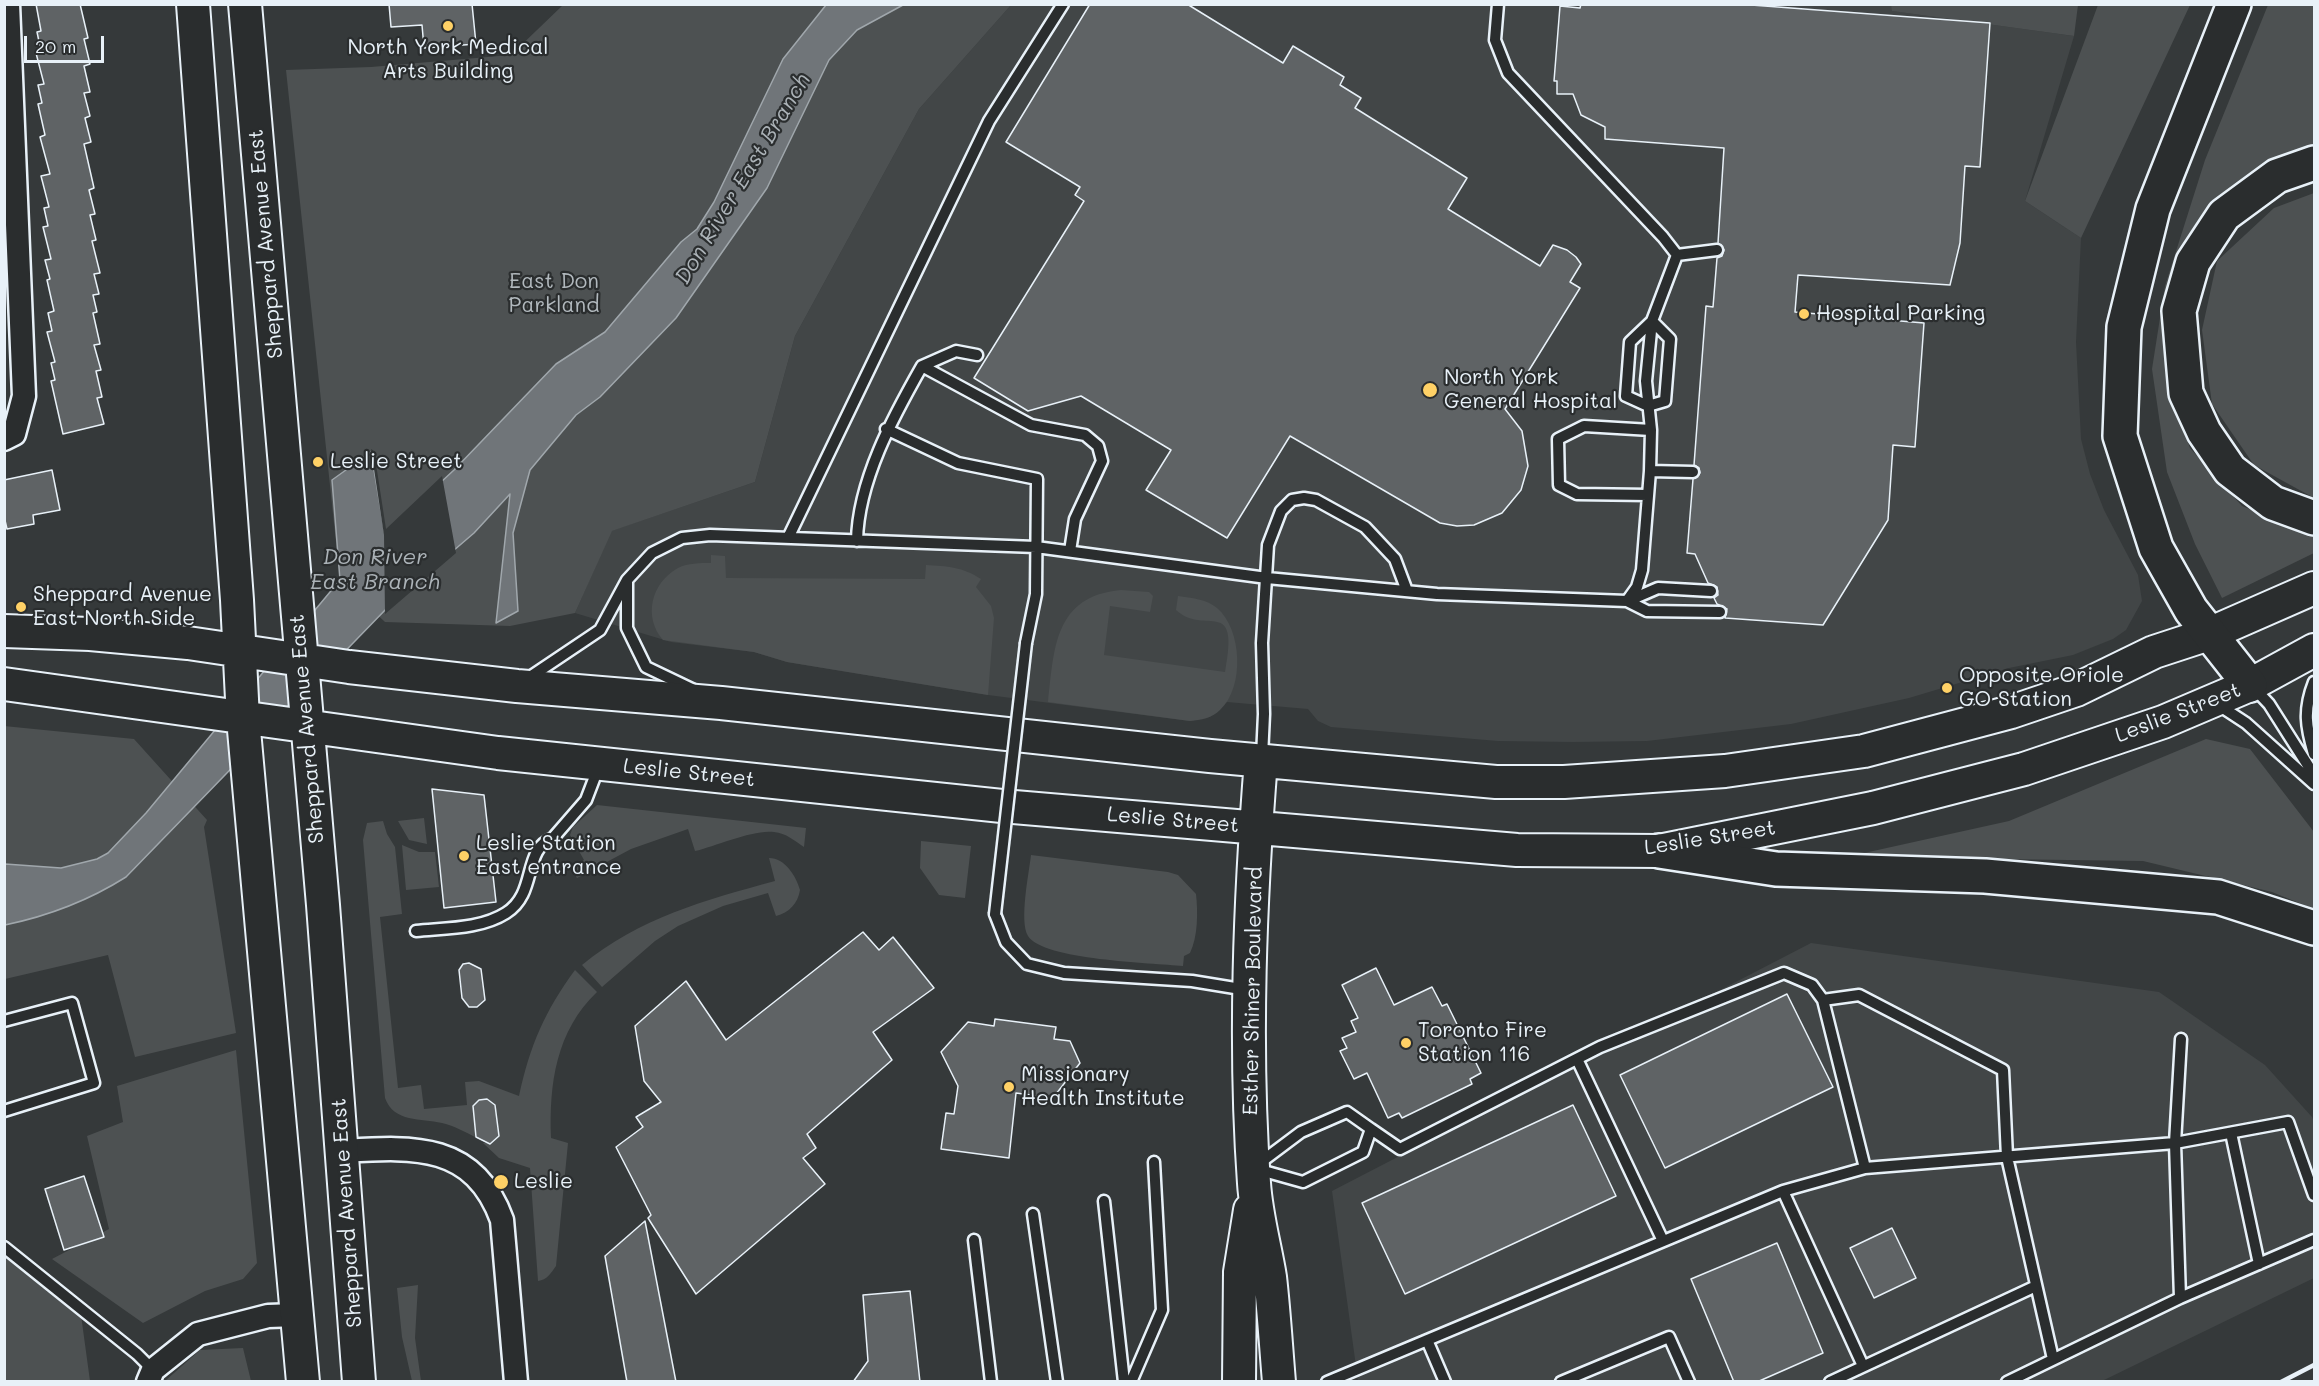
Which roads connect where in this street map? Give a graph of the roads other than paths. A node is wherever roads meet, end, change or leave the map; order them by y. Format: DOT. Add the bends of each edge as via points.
graph roads {
  1 [pos="8,4"];
  2 [pos="194,4"];
  3 [pos="245,4"];
  4 [pos="1064,4"];
  5 [pos="1498,4"];
  6 [pos="2234,4"];
  7 [pos="2314,163"];
  8 [pos="1717,250"];
  9 [pos="1677,255"];
  10 [pos="1652,321"];
  11 [pos="977,355"];
  12 [pos="922,366"];
  13 [pos="1648,406"];
  14 [pos="886,429"];
  15 [pos="1651,430"];
  16 [pos="4,440"];
  17 [pos="1650,471"];
  18 [pos="1693,472"];
  19 [pos="1648,495"];
  20 [pos="2314,518"];
  21 [pos="788,538"];
  22 [pos="858,541"];
  23 [pos="1036,547"];
  24 [pos="1070,550"];
  25 [pos="1267,578"];
  26 [pos="627,580"];
  27 [pos="2314,588"];
  28 [pos="1407,591"];
  29 [pos="1711,591"];
  30 [pos="1627,601"];
  31 [pos="1720,612"];
  32 [pos="4,631"];
  33 [pos="2209,634"];
  34 [pos="239,650"];
  35 [pos="2314,650"];
  36 [pos="303,661"];
  37 [pos="2314,682"];
  38 [pos="4,684"];
  39 [pos="2250,685"];
  40 [pos="517,686"];
  41 [pos="2211,701"];
  42 [pos="721,703"];
  43 [pos="243,718"];
  44 [pos="307,727"];
  45 [pos="2314,754"];
  46 [pos="1261,760"];
  47 [pos="600,763"];
  48 [pos="2314,775"];
  49 [pos="2314,784"];
  50 [pos="1256,827"];
  51 [pos="1659,851"];
  52 [pos="2314,928"];
  53 [pos="416,931"];
  54 [pos="1250,990"];
  55 [pos="1823,1000"];
  56 [pos="4,1021"];
  57 [pos="2181,1039"];
  58 [pos="1577,1059"];
  59 [pos="4,1111"];
  60 [pos="1371,1129"];
  61 [pos="2231,1133"];
  62 [pos="2175,1143"];
  63 [pos="343,1151"];
  64 [pos="2007,1157"];
  65 [pos="1154,1162"];
  66 [pos="1865,1168"];
  67 [pos="1254,1177"];
  68 [pos="1783,1191"];
  69 [pos="2314,1195"];
  70 [pos="1104,1202"];
  71 [pos="1033,1214"];
  72 [pos="974,1240"];
  73 [pos="2314,1240"];
  74 [pos="1663,1241"];
  75 [pos="4,1247"];
  76 [pos="2259,1264"];
  77 [pos="2036,1286"];
  78 [pos="2180,1298"];
  79 [pos="297,1315"];
  80 [pos="1427,1340"];
  81 [pos="2053,1359"];
  82 [pos="1863,1366"];
  83 [pos="150,1376"];
  84 [pos="303,1382"];
  85 [pos="359,1382"];
  86 [pos="516,1382"];
  87 [pos="991,1382"];
  88 [pos="1057,1382"];
  89 [pos="1124,1382"];
  90 [pos="1131,1382"];
  91 [pos="1239,1382"];
  92 [pos="1279,1382"];
  93 [pos="1327,1382"];
  94 [pos="1445,1382"];
  95 [pos="1561,1382"];
  96 [pos="1689,1382"];
  97 [pos="1830,1382"];
  98 [pos="2007,1382"];
  1 -- 16 [label="street" via="24,396 14,434"];
  2 -- 34 [label="main road"];
  3 -- 36 [label="main road, Sheppard Avenue East"];
  4 -- 21 [label="lane" via="989,121"];
  5 -- 9 [label="lane" via="1495,40 1508,73"];
  6 -- 33 [label="highway" via="2153,209 2124,327 2120,435 2156,548"];
  7 -- 20 [label="highway" via="2277,176 2224,215 2193,262 2179,311 2186,393 2204,432 2230,470 2273,502"];
  8 -- 9 [label="lane"];
  9 -- 10 [label="lane"];
  10 -- 13 [label="lane" via="1646,381"];
  10 -- 13 [label="lane" via="1670,339 1665,401"];
  10 -- 13 [label="lane" via="1630,342 1626,387 1626,396"];
  11 -- 12 [label="lane" via="956,351"];
  12 -- 14 [label="lane"];
  12 -- 24 [label="lane" via="1031,425 1084,435 1098,446 1102,461 1075,519"];
  13 -- 15 [label="lane"];
  14 -- 22 [label="lane" via="858,520"];
  14 -- 23 [label="lane" via="958,463 1037,479"];
  15 -- 17 [label="lane"];
  15 -- 19 [label="lane" via="1584,426 1558,439 1559,486 1576,494"];
  17 -- 18 [label="lane"];
  17 -- 19 [label="lane"];
  19 -- 30 [label="lane" via="1642,570"];
  21 -- 22 [label="lane"];
  21 -- 26 [label="lane" via="682,538 652,553"];
  22 -- 23 [label="lane"];
  23 -- 24 [label="lane"];
  23 -- 54 [label="lane, bridge" via="1036,594 1026,644 995,914 1006,942 1027,964 1064,972 1192,981"];
  24 -- 25 [label="lane"];
  25 -- 28 [label="lane"];
  25 -- 28 [label="lane" via="1268,545 1281,511 1292,500 1304,498 1316,500 1365,527 1395,559"];
  25 -- 46 [label="lane"];
  26 -- 40 [label="lane" via="600,630"];
  26 -- 42 [label="lane" via="627,628 646,667"];
  27 -- 33 [label="main road"];
  28 -- 30 [label="lane"];
  29 -- 30 [label="lane" via="1658,588"];
  30 -- 31 [label="lane" via="1647,611"];
  32 -- 34 [label="main road" via="90,634"];
  33 -- 39 [label="highway"];
  33 -- 46 [label="main road" via="2154,652 2076,690 2011,712 1864,751 1725,771 1564,782 1496,782"];
  34 -- 36 [label="main road"];
  34 -- 43 [label="main road"];
  35 -- 39 [label="main road, Leslie Street"];
  36 -- 40 [label="main road"];
  36 -- 44 [label="main road, Sheppard Avenue East"];
  37 -- 45 [label="lane" via="2308,697 2306,726"];
  38 -- 43 [label="main road, Leslie Street"];
  39 -- 41 [label="main road, Leslie Street"];
  39 -- 48 [label="lane" via="2269,704"];
  40 -- 42 [label="main road"];
  41 -- 49 [label="lane" via="2246,723"];
  41 -- 51 [label="main road, Leslie Street" via="2163,722 2012,772 1873,808"];
  42 -- 46 [label="main road"];
  43 -- 44 [label="main road, Leslie Street"];
  43 -- 79 [label="main road"];
  44 -- 47 [label="main road, Leslie Street"];
  44 -- 63 [label="main road, Sheppard Avenue East"];
  46 -- 50 [label="main road, Esther Shiner Boulevard"];
  47 -- 50 [label="main road, Leslie Street" via="1002,806"];
  47 -- 53 [label="lane" via="586,800 553,838 535,852 527,891 507,912 478,924"];
  50 -- 51 [label="main road, Leslie Street" via="1516,850"];
  50 -- 54 [label="main road, Esther Shiner Boulevard"];
  51 -- 52 [label="highway" via="1776,869 1985,876 2218,897"];
  54 -- 67 [label="main road, Esther Shiner Boulevard"];
  55 -- 58 [label="lane" via="1812,985 1784,973"];
  55 -- 64 [label="lane" via="1859,995 2003,1070"];
  55 -- 66 [label="lane"];
  56 -- 59 [label="lane" via="72,1003 94,1083"];
  57 -- 62 [label="lane"];
  58 -- 60 [label="lane" via="1400,1149"];
  58 -- 74 [label="lane"];
  60 -- 67 [label="lane" via="1363,1152 1304,1182"];
  60 -- 67 [label="lane" via="1347,1112 1301,1132"];
  61 -- 62 [label="lane"];
  61 -- 69 [label="lane" via="2288,1122"];
  61 -- 76 [label="lane"];
  62 -- 64 [label="lane"];
  62 -- 78 [label="lane"];
  63 -- 85 [label="main road, Sheppard Avenue East"];
  63 -- 86 [label="street" via="399,1147 431,1152 462,1166 495,1200 502,1220"];
  64 -- 66 [label="lane"];
  64 -- 77 [label="lane"];
  65 -- 90 [label="lane" via="1162,1310"];
  66 -- 68 [label="lane"];
  67 -- 91 [label="main road, Esther Shiner Boulevard" via="1240,1272"];
  67 -- 92 [label="main road, Esther Shiner Boulevard" via="1270,1278"];
  68 -- 74 [label="lane"];
  68 -- 82 [label="lane"];
  70 -- 89 [label="lane"];
  71 -- 88 [label="lane"];
  72 -- 87 [label="lane"];
  73 -- 76 [label="lane"];
  74 -- 80 [label="lane"];
  75 -- 83 [label="lane" via="137,1354"];
  76 -- 78 [label="lane"];
  77 -- 81 [label="lane"];
  77 -- 82 [label="lane"];
  78 -- 81 [label="lane"];
  79 -- 83 [label="street" via="267,1316 198,1334"];
  79 -- 84 [label="main road"];
  80 -- 93 [label="lane"];
  80 -- 94 [label="lane"];
  81 -- 98 [label="lane"];
  82 -- 97 [label="lane"];
  95 -- 96 [label="lane" via="1669,1337"];
}
